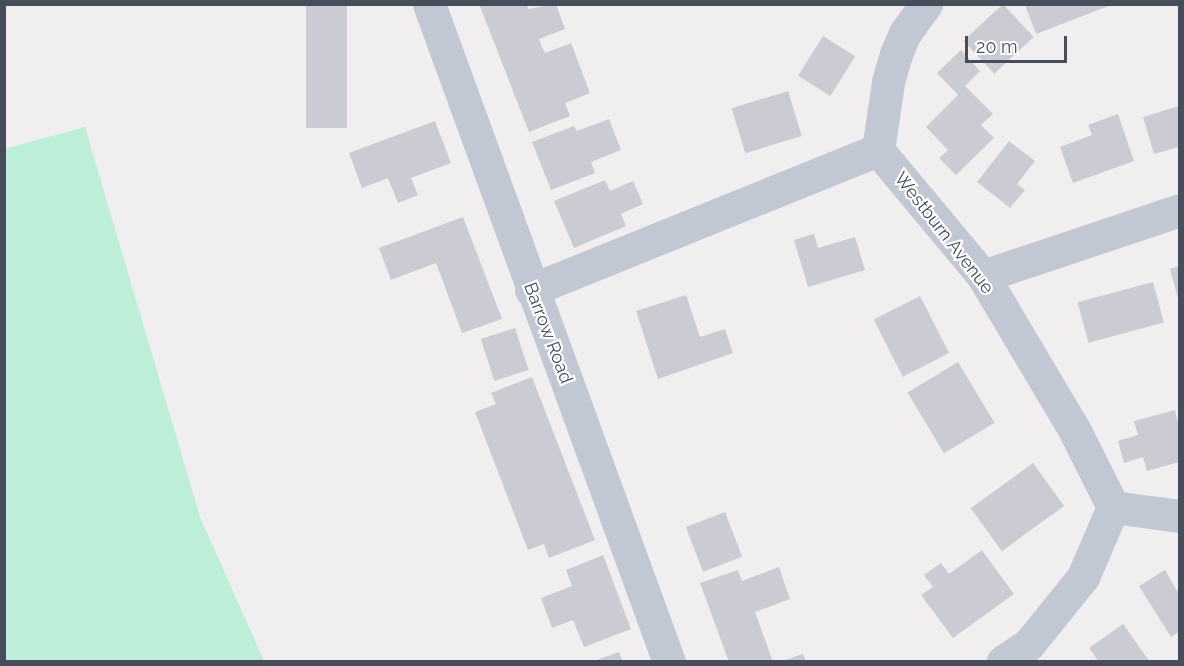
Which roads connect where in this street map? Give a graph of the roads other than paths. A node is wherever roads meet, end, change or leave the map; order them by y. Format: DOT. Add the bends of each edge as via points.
graph roads {
  1 [pos="429,4"];
  2 [pos="926,4"];
  3 [pos="878,150"];
  4 [pos="1179,210"];
  5 [pos="983,276"];
  6 [pos="531,290"];
  7 [pos="1113,507"];
  8 [pos="1179,516"];
  9 [pos="1025,656"];
  10 [pos="669,662"];
  1 -- 6 [label="street, Barrow Road"];
  2 -- 3 [label="street" via="910,24 896,54"];
  3 -- 5 [label="street, Westburn Avenue"];
  3 -- 6 [label="street"];
  4 -- 5 [label="street"];
  5 -- 7 [label="street, Westburn Avenue" via="1074,429"];
  6 -- 10 [label="street, Barrow Road"];
  7 -- 8 [label="street"];
  7 -- 9 [label="street" via="1083,577"];
}
